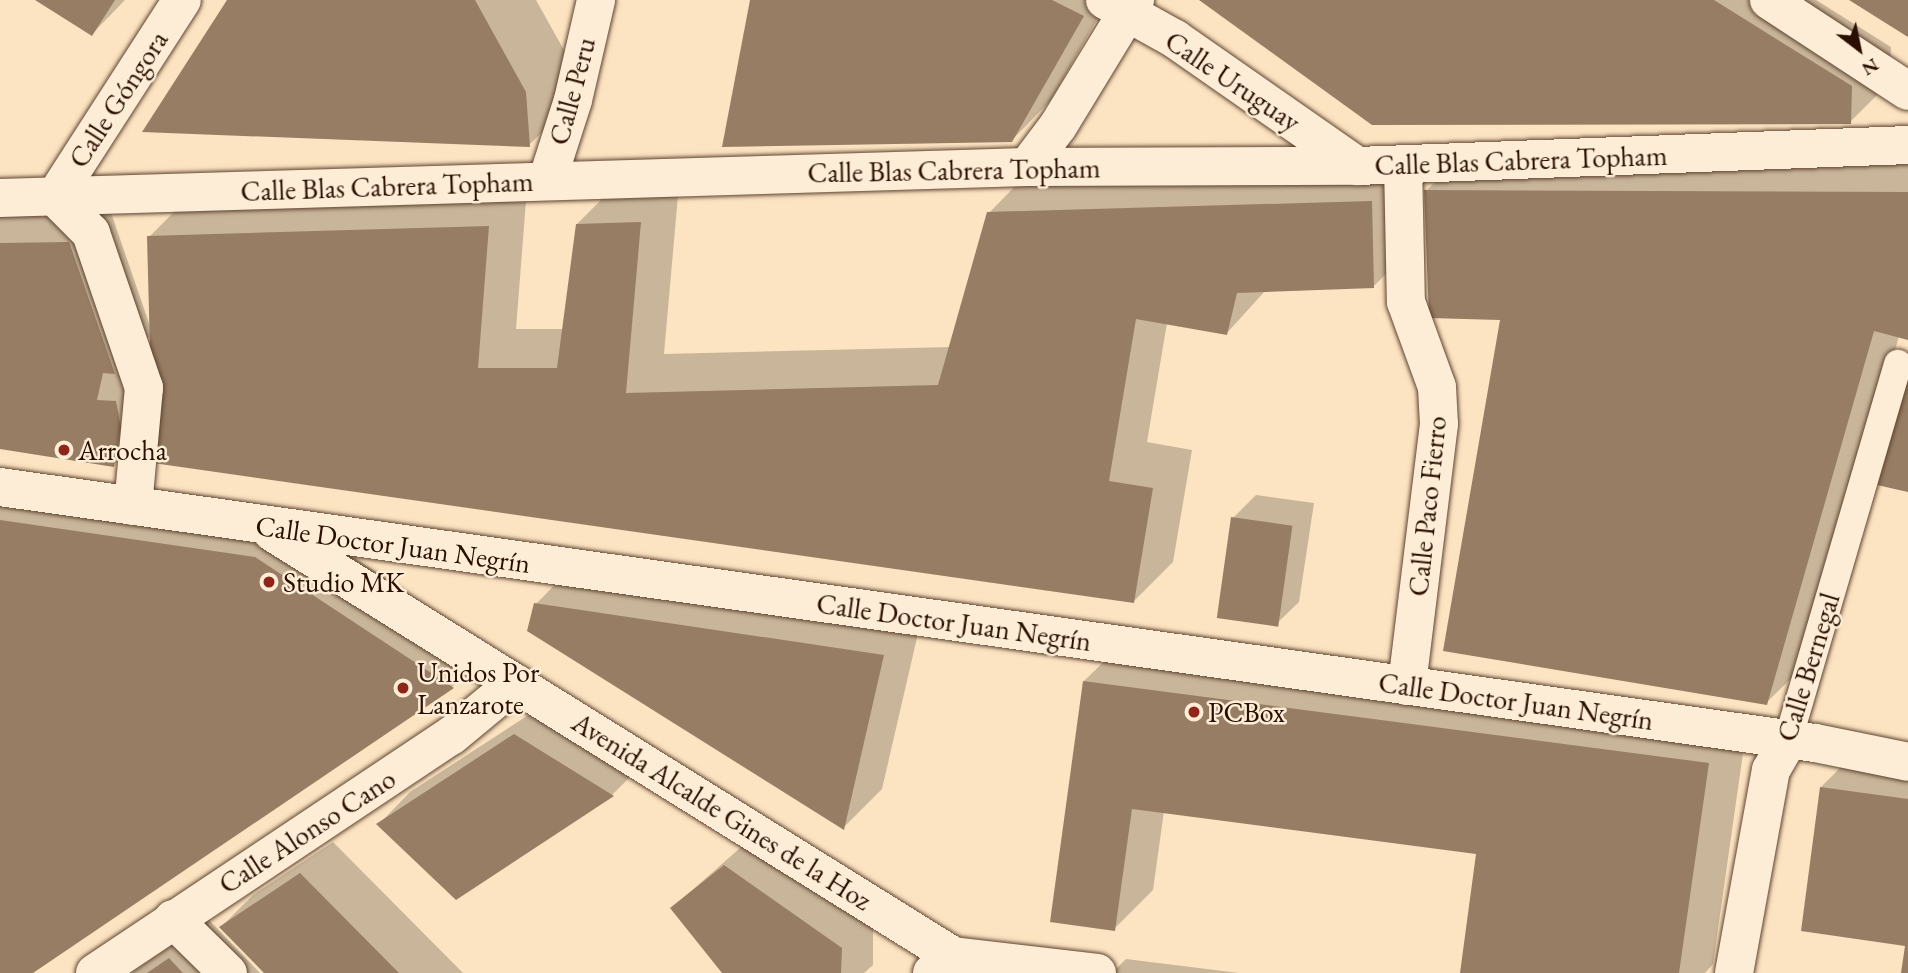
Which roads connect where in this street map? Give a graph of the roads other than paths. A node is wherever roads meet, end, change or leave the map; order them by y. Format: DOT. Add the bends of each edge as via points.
graph roads {
  1 [pos="182,0"];
  2 [pos="596,0"];
  3 [pos="1769,0"];
  4 [pos="1122,5"];
  5 [pos="1908,91"];
  6 [pos="1908,145"];
  7 [pos="1403,164"];
  8 [pos="1357,166"];
  9 [pos="1027,167"];
  10 [pos="547,181"];
  11 [pos="20,194"];
  12 [pos="1898,364"];
  13 [pos="0,487"];
  14 [pos="133,506"];
  15 [pos="259,524"];
  16 [pos="515,683"];
  17 [pos="1407,686"];
  18 [pos="1788,740"];
  19 [pos="1908,761"];
  20 [pos="173,919"];
  21 [pos="949,967"];
  22 [pos="95,973"];
  23 [pos="228,973"];
  24 [pos="1097,973"];
  25 [pos="1734,973"];
  1 -- 11 [label="main road, Calle Góngora"];
  2 -- 10 [label="main road, Calle Peru" via="573,100"];
  3 -- 5 [label="main road"];
  4 -- 8 [label="main road, Calle Uruguay"];
  4 -- 9 [label="main road" via="1058,126"];
  6 -- 7 [label="main road, Calle Blas Cabrera Topham"];
  7 -- 8 [label="main road, Calle Blas Cabrera Topham"];
  7 -- 17 [label="main road, Calle Paco Fierro" via="1406,302 1437,387 1439,424"];
  8 -- 9 [label="main road, Calle Blas Cabrera Topham"];
  9 -- 10 [label="main road, Calle Blas Cabrera Topham"];
  10 -- 11 [label="main road, Calle Blas Cabrera Topham"];
  11 -- 14 [label="main road" via="91,233 144,387"];
  12 -- 18 [label="lane, Calle Bernegal"];
  13 -- 14 [label="main road, Calle Doctor Juan Negrín"];
  14 -- 15 [label="main road, Calle Doctor Juan Negrín"];
  15 -- 16 [label="main road, Avenida Alcalde Gines de la Hoz"];
  15 -- 17 [label="main road, Calle Doctor Juan Negrín"];
  16 -- 20 [label="main road, Calle Alonso Cano" via="451,736"];
  16 -- 21 [label="main road, Avenida Alcalde Gines de la Hoz"];
  17 -- 18 [label="main road, Calle Doctor Juan Negrín"];
  18 -- 19 [label="main road, Calle Doctor Juan Negrín"];
  18 -- 25 [label="main road, Calle Bernegal" via="1771,770"];
  20 -- 22 [label="main road, Calle Alonso Cano"];
  20 -- 23 [label="main road"];
  21 -- 24 [label="main road"];
}
